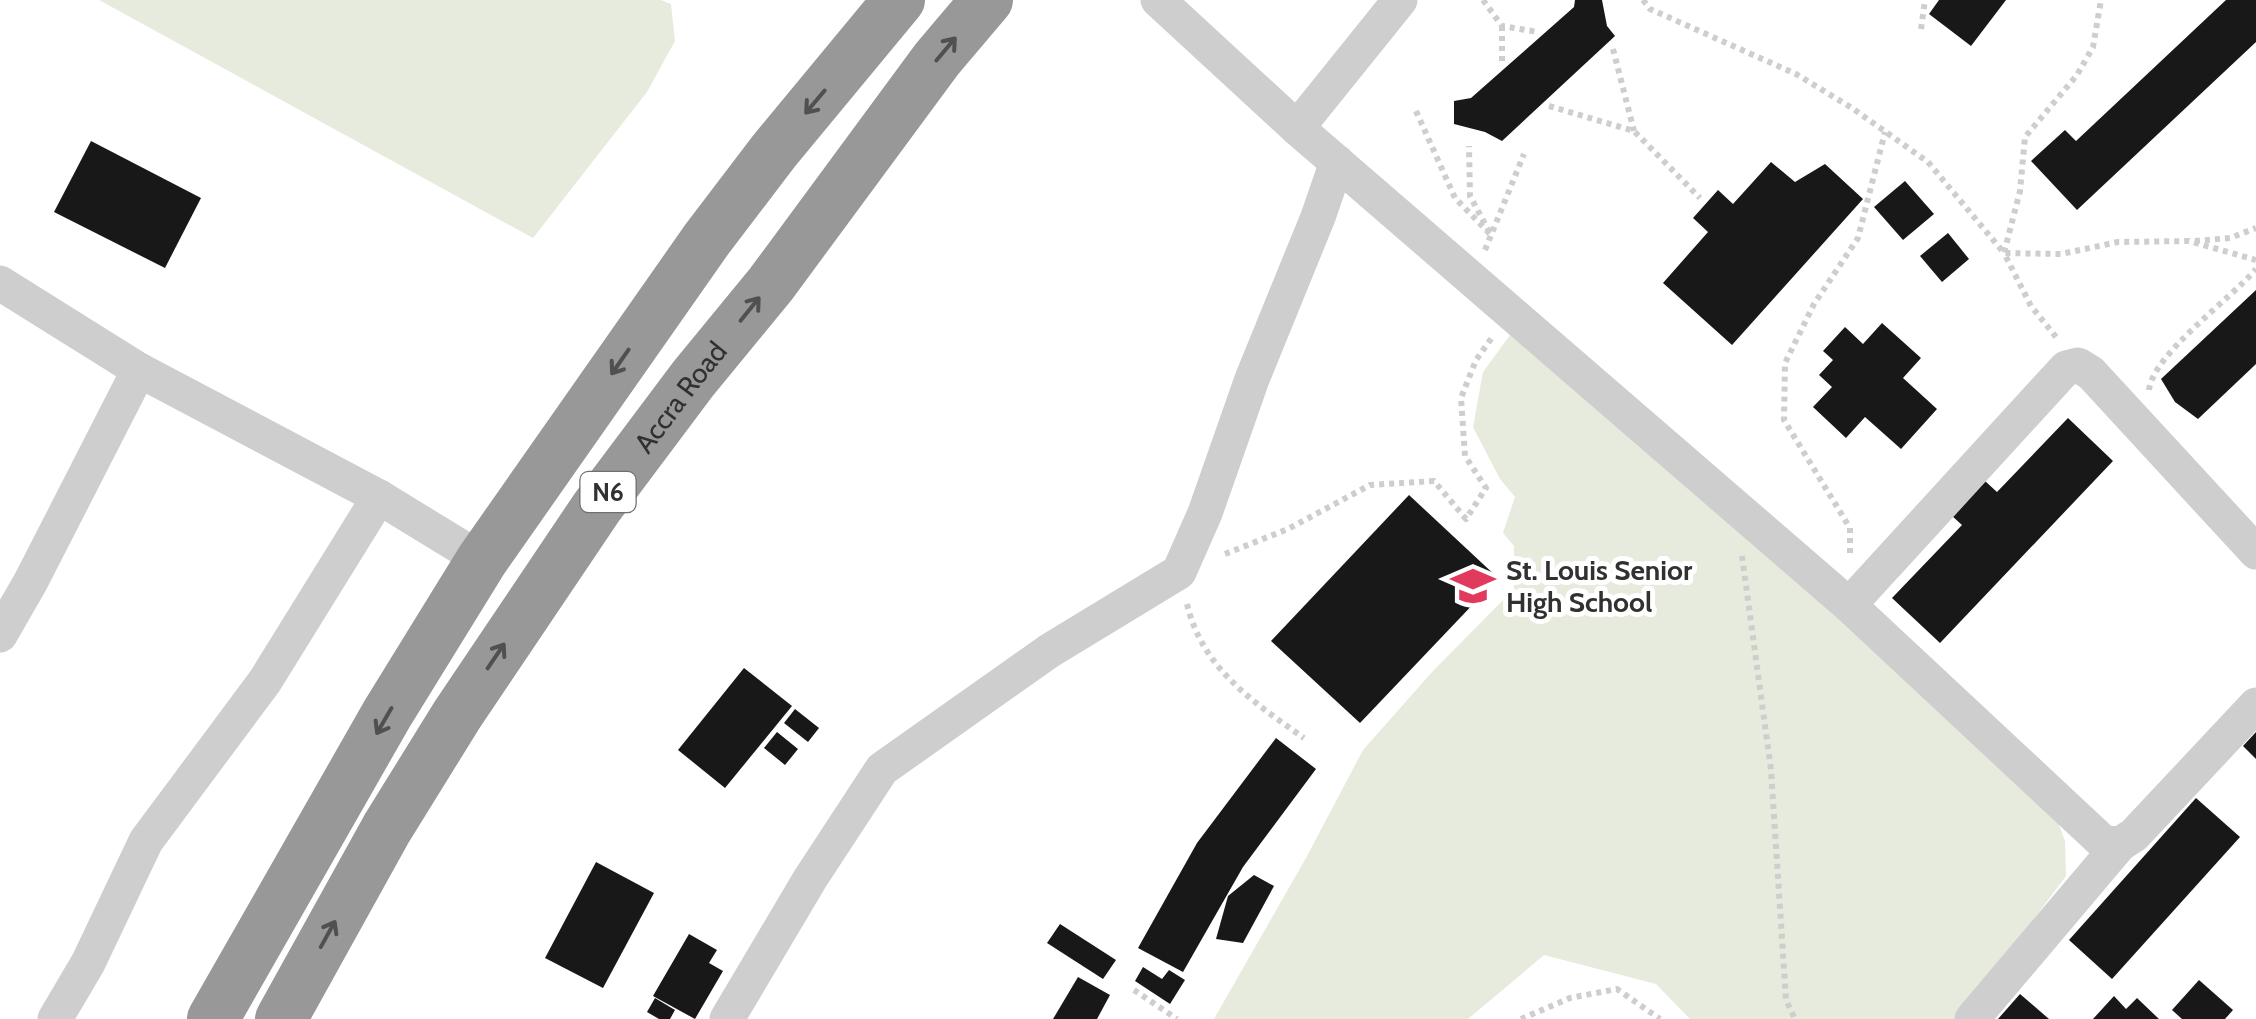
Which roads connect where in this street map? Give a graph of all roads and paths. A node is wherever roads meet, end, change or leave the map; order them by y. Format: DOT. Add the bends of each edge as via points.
graph roads {
  1 [pos="900,0"];
  2 [pos="987,0"];
  3 [pos="1158,0"];
  4 [pos="1400,0"];
  5 [pos="1483,0"];
  6 [pos="1643,0"];
  7 [pos="1925,0"];
  8 [pos="2101,0"];
  9 [pos="1502,26"];
  10 [pos="1920,29"];
  11 [pos="1538,32"];
  12 [pos="1613,49"];
  13 [pos="1502,64"];
  14 [pos="1548,106"];
  15 [pos="1416,111"];
  16 [pos="1297,128"];
  17 [pos="1634,131"];
  18 [pos="1885,132"];
  19 [pos="1468,146"];
  20 [pos="1524,154"];
  21 [pos="1337,162"];
  22 [pos="1700,198"];
  23 [pos="2256,228"];
  24 [pos="1492,235"];
  25 [pos="2188,241"];
  26 [pos="2004,253"];
  27 [pos="2256,260"];
  28 [pos="2256,269"];
  29 [pos="1473,279"];
  30 [pos="0,284"];
  31 [pos="1518,318"];
  32 [pos="2078,365"];
  33 [pos="140,370"];
  34 [pos="2148,393"];
  35 [pos="379,497"];
  36 [pos="1734,505"];
  37 [pos="2256,552"];
  38 [pos="482,560"];
  39 [pos="1179,572"];
  40 [pos="1849,605"];
  41 [pos="0,635"];
  42 [pos="2256,705"];
  43 [pos="1304,738"];
  44 [pos="2120,844"];
  45 [pos="1134,990"];
  46 [pos="55,1019"];
  47 [pos="213,1019"];
  48 [pos="281,1019"];
  49 [pos="729,1019"];
  50 [pos="1178,1019"];
  51 [pos="1520,1019"];
  52 [pos="1660,1019"];
  53 [pos="1794,1019"];
  54 [pos="1972,1019"];
  1 -- 38 [label="highway, N6, one-way" via="707,239"];
  48 -- 2 [label="highway, Accra Road / N6, one-way" via="427,764 597,507"];
  3 -- 16 [label="street"];
  4 -- 16 [label="street"];
  5 -- 9 [label="path"];
  6 -- 18 [label="path" via="1650,9 1796,74"];
  7 -- 10 [label="path"];
  8 -- 26 [label="path" via="2093,47 2025,136"];
  9 -- 11 [label="path"];
  9 -- 13 [label="path"];
  12 -- 17 [label="path"];
  14 -- 17 [label="path"];
  15 -- 24 [label="path" via="1455,198"];
  16 -- 21 [label="street"];
  17 -- 22 [label="path"];
  18 -- 26 [label="path" via="1928,162"];
  18 -- 40 [label="path" via="1858,238 1784,363 1784,420 1850,528"];
  19 -- 24 [label="path" via="1470,196"];
  20 -- 24 [label="path"];
  21 -- 29 [label="street"];
  21 -- 39 [label="street"];
  23 -- 25 [label="path"];
  24 -- 29 [label="path"];
  25 -- 26 [label="path"];
  25 -- 27 [label="path"];
  26 -- 32 [label="path" via="2031,306"];
  28 -- 34 [label="path" via="2177,345 2150,380"];
  29 -- 31 [label="street"];
  30 -- 33 [label="street"];
  31 -- 36 [label="street"];
  31 -- 39 [label="path" via="1494,334 1461,398 1464,456 1486,488 1466,519 1434,481 1370,485 1288,529"];
  32 -- 37 [label="street"];
  32 -- 40 [label="street" via="2066,368"];
  33 -- 35 [label="street"];
  33 -- 41 [label="street"];
  35 -- 38 [label="street"];
  35 -- 46 [label="street" via="264,681 146,841"];
  36 -- 40 [label="street"];
  36 -- 53 [label="path" via="1770,770 1786,1000"];
  38 -- 47 [label="highway, N6, one-way"];
  39 -- 43 [label="path" via="1193,632 1240,693"];
  39 -- 49 [label="street" via="1049,652 882,770"];
  40 -- 44 [label="street" via="2104,843"];
  42 -- 44 [label="street"];
  44 -- 54 [label="street"];
  45 -- 50 [label="path"];
  51 -- 52 [label="path" via="1570,998 1617,989"];
}
